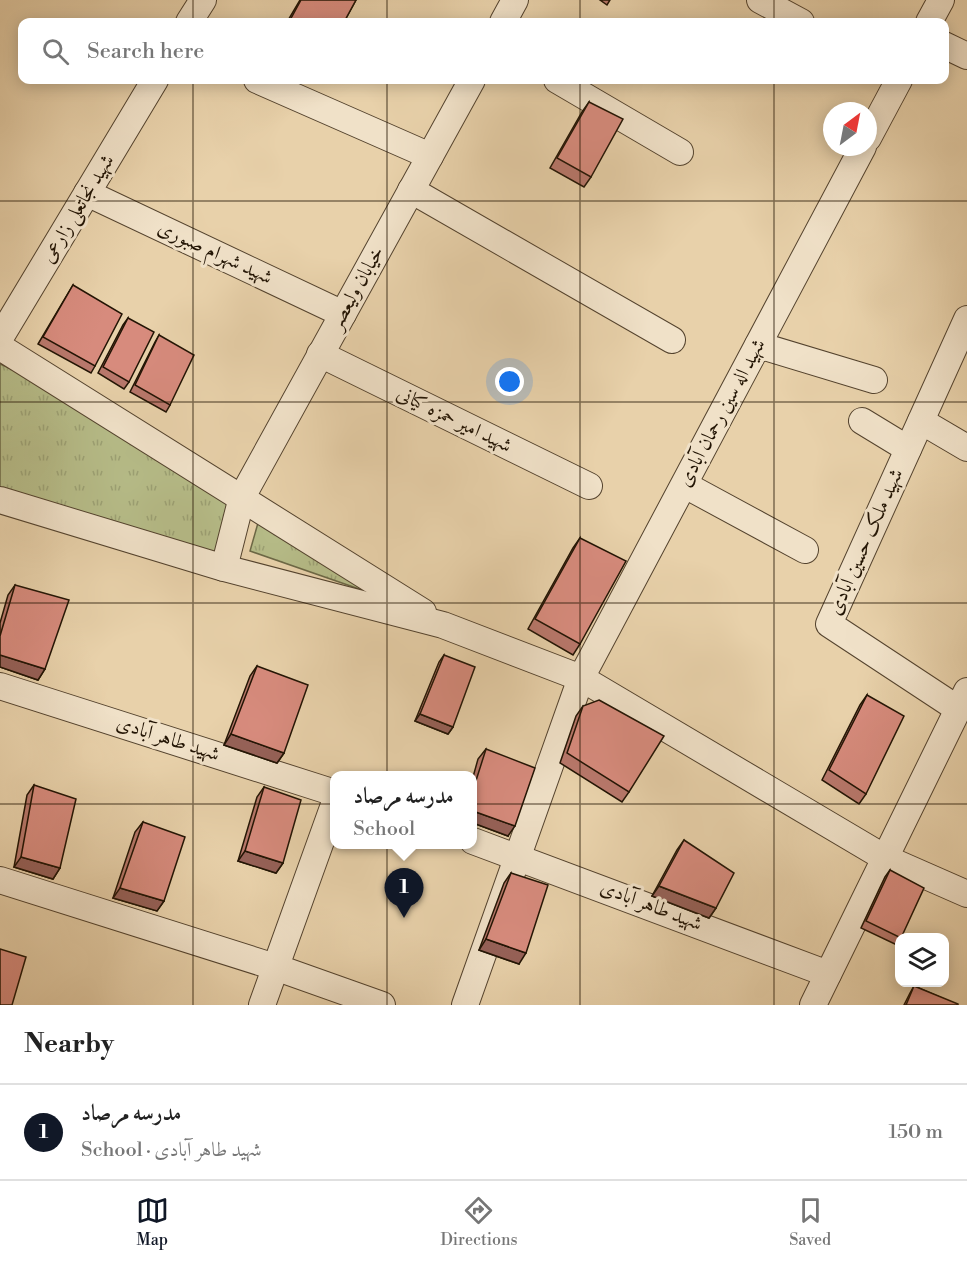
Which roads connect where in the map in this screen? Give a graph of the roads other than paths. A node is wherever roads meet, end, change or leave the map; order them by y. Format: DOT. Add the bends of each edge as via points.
graph roads {
  1 [pos="203,0"];
  2 [pos="515,0"];
  3 [pos="941,0"];
  4 [pos="766,2"];
  5 [pos="192,18"];
  6 [pos="505,18"];
  7 [pos="794,18"];
  8 [pos="931,18"];
  9 [pos="949,47"];
  10 [pos="967,56"];
  11 [pos="153,84"];
  12 [pos="266,84"];
  13 [pos="470,84"];
  14 [pos="564,84"];
  15 [pos="897,84"];
  16 [pos="877,121"];
  17 [pos="680,152"];
  18 [pos="430,156"];
  19 [pos="858,156"];
  20 [pos="411,190"];
  21 [pos="87,193"];
  22 [pos="343,314"];
  23 [pos="967,320"];
  24 [pos="0,338"];
  25 [pos="672,340"];
  26 [pos="758,345"];
  27 [pos="0,347"];
  28 [pos="320,354"];
  29 [pos="874,380"];
  30 [pos="862,421"];
  31 [pos="921,422"];
  32 [pos="967,448"];
  33 [pos="908,449"];
  34 [pos="684,485"];
  35 [pos="588,486"];
  36 [pos="242,497"];
  37 [pos="0,500"];
  38 [pos="805,550"];
  39 [pos="224,568"];
  40 [pos="443,625"];
  41 [pos="581,678"];
  42 [pos="0,686"];
  43 [pos="963,700"];
  44 [pos="330,791"];
  45 [pos="330,815"];
  46 [pos="477,842"];
  47 [pos="518,856"];
  48 [pos="885,858"];
  49 [pos="0,880"];
  50 [pos="967,894"];
  51 [pos="275,967"];
  52 [pos="828,974"];
  53 [pos="262,1005"];
  54 [pos="382,1005"];
  55 [pos="465,1005"];
  56 [pos="813,1005"];
  1 -- 5 [label="street"];
  2 -- 6 [label="street"];
  3 -- 8 [label="street"];
  4 -- 7 [label="street"];
  9 -- 10 [label="street"];
  11 -- 21 [label="street, شهید نجاتعلی زارعی"];
  12 -- 18 [label="street"];
  13 -- 18 [label="street, خیابان ولیعصر"];
  14 -- 17 [label="street"];
  15 -- 16 [label="street"];
  18 -- 20 [label="street, خیابان ولیعصر"];
  19 -- 26 [label="street, شهید اله سین رحمان آبادی"];
  20 -- 22 [label="street, خیابان ولیعصر"];
  20 -- 25 [label="street"];
  21 -- 22 [label="street, شهید شهرام صبوری"];
  21 -- 24 [label="street, شهید نجاتعلی زارعی"];
  22 -- 28 [label="street, خیابان ولیعصر"];
  23 -- 31 [label="street, شهید ملک حسین آبادی"];
  26 -- 29 [label="street"];
  26 -- 34 [label="street, شهید اله سین رحمان آبادی"];
  27 -- 36 [label="street"];
  28 -- 35 [label="street, شهید امیر حمزه کیانی"];
  28 -- 36 [label="street, خیابان ولیعصر"];
  30 -- 33 [label="street"];
  31 -- 32 [label="street"];
  31 -- 33 [label="street, شهید ملک حسین آبادی"];
  33 -- 43 [label="street, شهید ملک حسین آبادی" via="829,624"];
  34 -- 38 [label="street"];
  34 -- 41 [label="street, شهید اله سین رحمان آبادی"];
  36 -- 39 [label="street, خیابان ولیعصر"];
  36 -- 40 [label="street"];
  37 -- 39 [label="street"];
  39 -- 40 [label="street"];
  40 -- 41 [label="street"];
  41 -- 47 [label="street, شهید اله سین رحمان آبادی"];
  41 -- 48 [label="street"];
  42 -- 44 [label="street, شهید طاهر آبادی"];
  43 -- 48 [label="street"];
  45 -- 51 [label="street"];
  46 -- 47 [label="street, شهید طاهر آبادی"];
  47 -- 52 [label="street, شهید طاهر آبادی"];
  47 -- 55 [label="street, شهید اله سین رحمان آبادی"];
  48 -- 50 [label="street"];
  48 -- 52 [label="street"];
  49 -- 51 [label="street"];
  51 -- 53 [label="street"];
  51 -- 54 [label="street"];
  52 -- 56 [label="street"];
}
